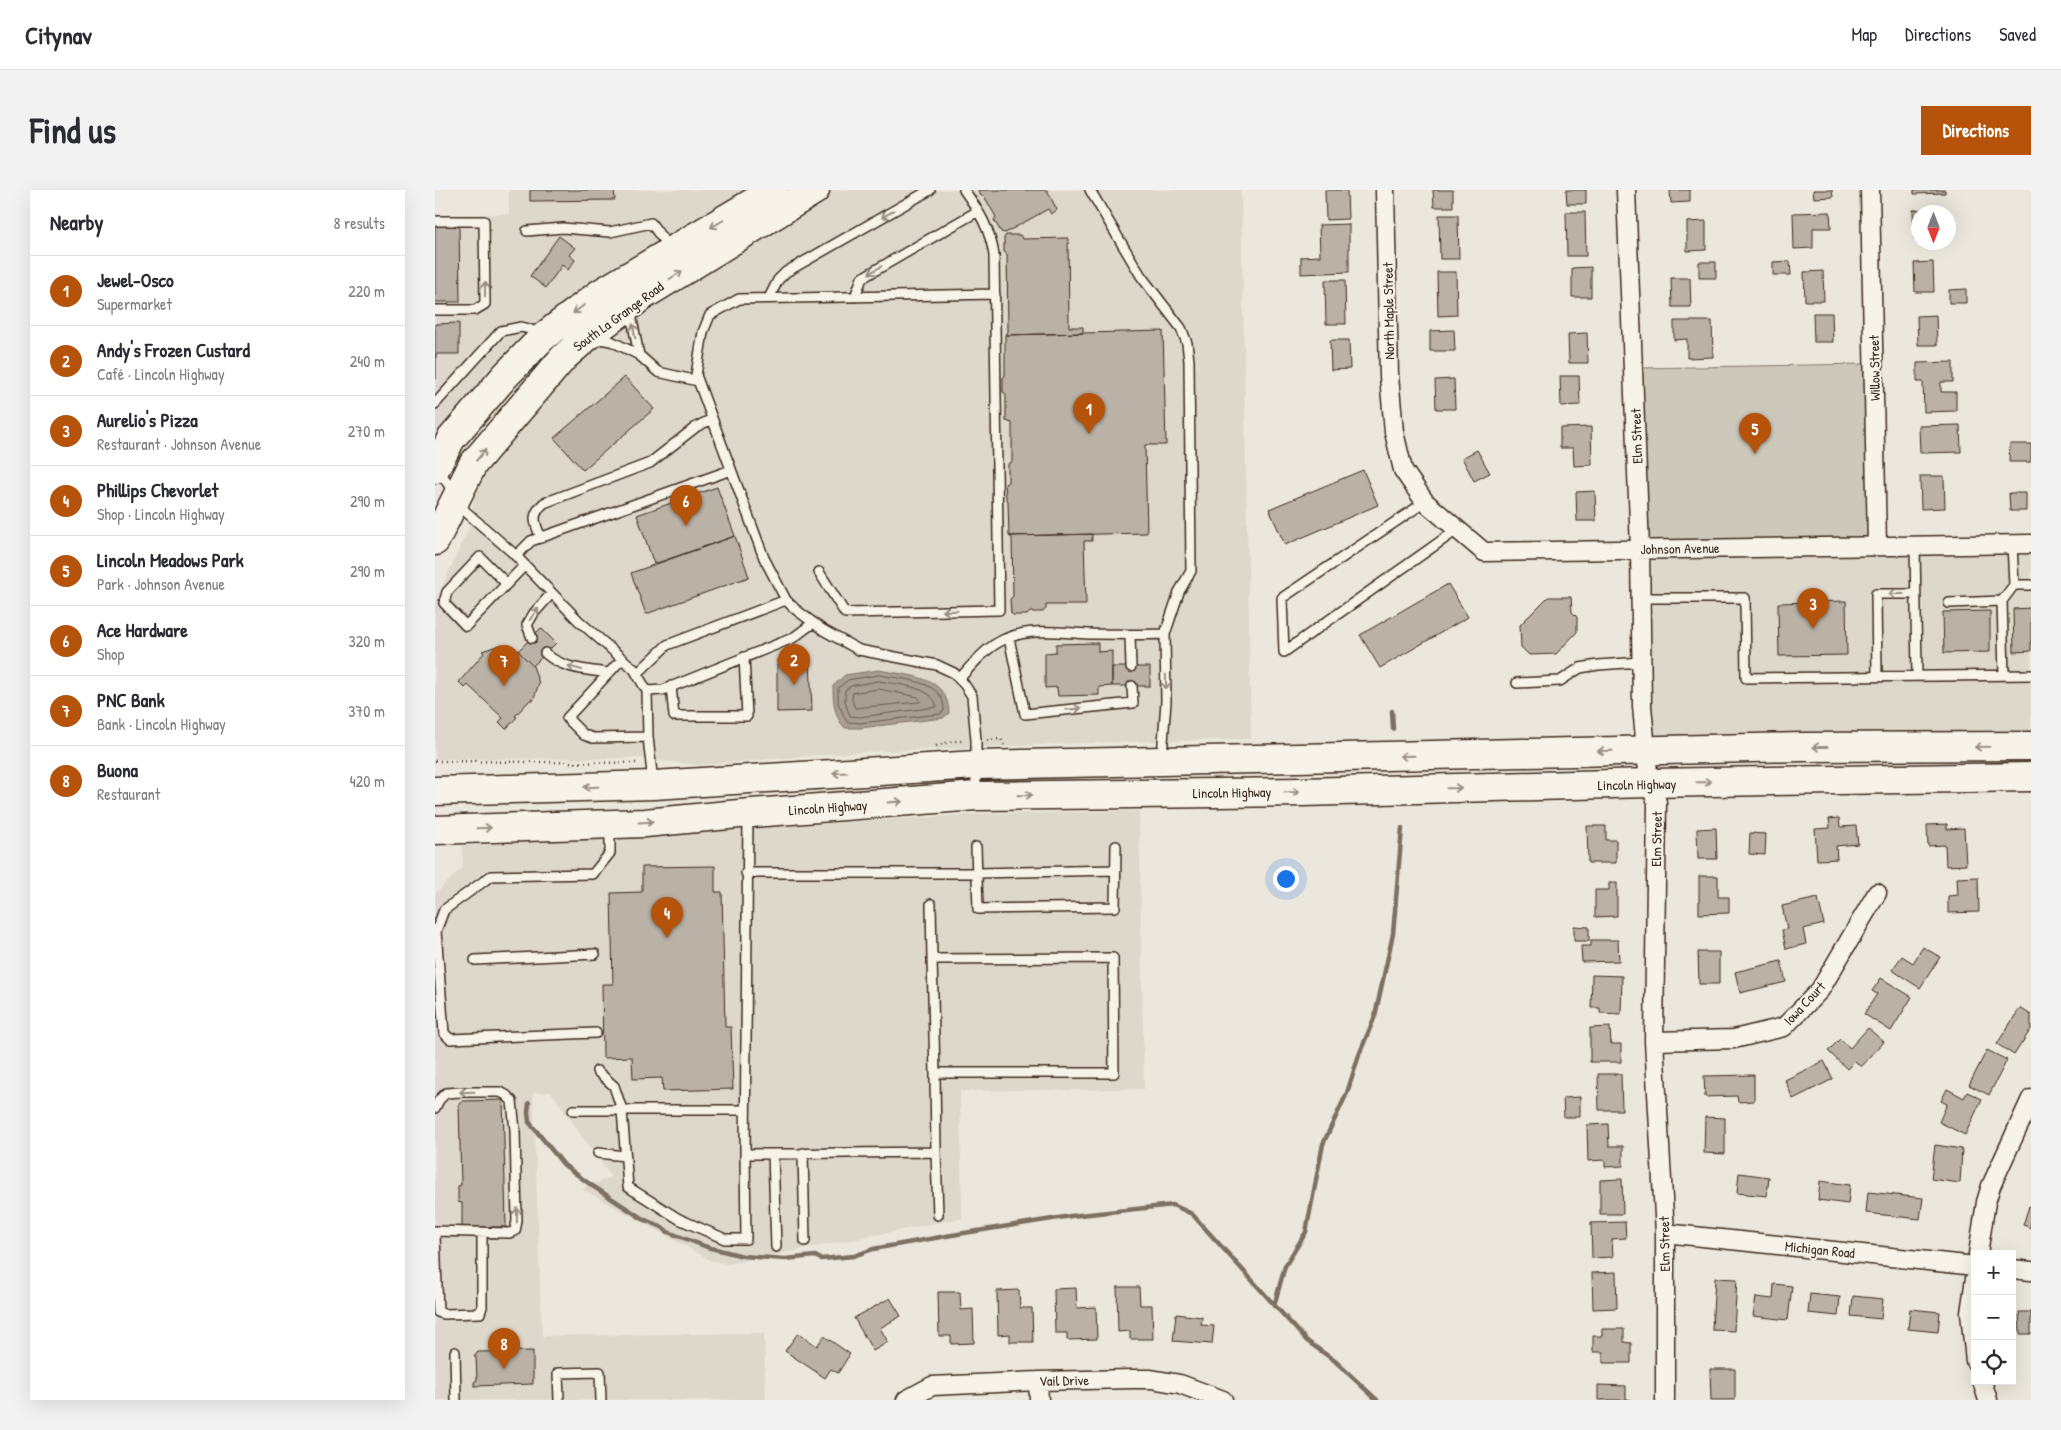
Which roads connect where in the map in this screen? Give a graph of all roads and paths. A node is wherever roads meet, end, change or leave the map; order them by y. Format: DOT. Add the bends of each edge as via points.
graph roads {
  1 [pos="815,190"];
  2 [pos="930,190"];
  3 [pos="963,190"];
  4 [pos="1090,190"];
  5 [pos="1385,190"];
  6 [pos="1626,190"];
  7 [pos="1870,190"];
  8 [pos="759,196"];
  9 [pos="978,211"];
  10 [pos="435,221"];
  11 [pos="527,231"];
  12 [pos="671,250"];
  13 [pos="995,294"];
  14 [pos="855,297"];
  15 [pos="769,298"];
  16 [pos="629,306"];
  17 [pos="435,310"];
  18 [pos="543,337"];
  19 [pos="587,337"];
  20 [pos="639,355"];
  21 [pos="698,381"];
  22 [pos="435,404"];
  23 [pos="712,419"];
  24 [pos="1394,432"];
  25 [pos="436,467"];
  26 [pos="731,470"];
  27 [pos="456,497"];
  28 [pos="1425,502"];
  29 [pos="1458,529"];
  30 [pos="541,538"];
  31 [pos="435,541"];
  32 [pos="2012,544"];
  33 [pos="2031,544"];
  34 [pos="1915,545"];
  35 [pos="1877,546"];
  36 [pos="1640,549"];
  37 [pos="516,556"];
  38 [pos="525,565"];
  39 [pos="819,572"];
  40 [pos="507,584"];
  41 [pos="2014,585"];
  42 [pos="2031,585"];
  43 [pos="552,593"];
  44 [pos="1915,594"];
  45 [pos="1641,598"];
  46 [pos="786,600"];
  47 [pos="2002,601"];
  48 [pos="1949,603"];
  49 [pos="813,623"];
  50 [pos="1165,634"];
  51 [pos="1130,635"];
  52 [pos="532,638"];
  53 [pos="1009,638"];
  54 [pos="545,653"];
  55 [pos="744,657"];
  56 [pos="622,659"];
  57 [pos="1641,662"];
  58 [pos="1131,667"];
  59 [pos="609,673"];
  60 [pos="637,674"];
  61 [pos="2004,675"];
  62 [pos="2031,675"];
  63 [pos="1877,676"];
  64 [pos="1917,676"];
  65 [pos="959,679"];
  66 [pos="1517,683"];
  67 [pos="671,686"];
  68 [pos="1132,686"];
  69 [pos="647,691"];
  70 [pos="648,737"];
  71 [pos="2031,746"];
  72 [pos="1646,750"];
  73 [pos="1162,760"];
  74 [pos="976,765"];
  75 [pos="2031,777"];
  76 [pos="1649,783"];
  77 [pos="654,785"];
  78 [pos="435,791"];
  79 [pos="976,796"];
  80 [pos="747,813"];
  81 [pos="610,823"];
  82 [pos="435,830"];
  83 [pos="1116,846"];
  84 [pos="976,847"];
  85 [pos="1116,870"];
  86 [pos="977,872"];
  87 [pos="746,873"];
  88 [pos="1877,893"];
  89 [pos="931,904"];
  90 [pos="595,954"];
  91 [pos="475,960"];
  92 [pos="932,960"];
  93 [pos="596,1033"];
  94 [pos="1654,1041"];
  95 [pos="597,1071"];
  96 [pos="935,1073"];
  97 [pos="2031,1099"];
  98 [pos="435,1108"];
  99 [pos="573,1110"];
  100 [pos="622,1110"];
  101 [pos="745,1110"];
  102 [pos="936,1152"];
  103 [pos="598,1153"];
  104 [pos="803,1153"];
  105 [pos="745,1154"];
  106 [pos="773,1154"];
  107 [pos="625,1156"];
  108 [pos="938,1215"];
  109 [pos="435,1231"];
  110 [pos="1665,1232"];
  111 [pos="482,1233"];
  112 [pos="435,1235"];
  113 [pos="805,1241"];
  114 [pos="776,1247"];
  115 [pos="1978,1250"];
  116 [pos="1971,1266"];
  117 [pos="2016,1270"];
  118 [pos="2031,1271"];
  119 [pos="1973,1295"];
  120 [pos="1973,1340"];
  121 [pos="455,1352"];
  122 [pos="1038,1381"];
  123 [pos="1983,1385"];
  124 [pos="456,1400"];
  125 [pos="559,1400"];
  126 [pos="601,1400"];
  127 [pos="906,1400"];
  128 [pos="1039,1400"];
  129 [pos="1223,1400"];
  130 [pos="1665,1400"];
  131 [pos="1988,1400"];
  16 -- 1 [label="main road, South La Grange Road, one-way"];
  2 -- 15 [label="lane, one-way" via="786,272"];
  3 -- 9 [label="lane"];
  4 -- 50 [label="lane" via="1141,276 1181,328 1187,343 1191,571 1179,592"];
  5 -- 24 [label="street, North Maple Street" via="1389,376"];
  6 -- 36 [label="street, Elm Street"];
  7 -- 35 [label="street, Willow Street"];
  8 -- 12 [label="main road, South La Grange Road, one-way"];
  9 -- 13 [label="lane" via="991,236 995,255"];
  9 -- 14 [label="lane, one-way" via="863,278"];
  17 -- 10 [label="lane, one-way" via="475,310 485,304 484,220"];
  11 -- 12 [label="lane" via="563,228 610,232 651,223"];
  12 -- 18 [label="main road, South La Grange Road, one-way" via="599,294"];
  13 -- 14 [label="lane"];
  13 -- 39 [label="lane, one-way" via="999,610 845,613"];
  14 -- 15 [label="lane"];
  15 -- 21 [label="lane" via="739,298 710,315 703,332 696,375"];
  16 -- 19 [label="main road, South La Grange Road"];
  20 -- 16 [label="lane, one-way"];
  18 -- 22 [label="lane" via="521,327 501,331"];
  18 -- 25 [label="main road, South La Grange Road" via="451,439"];
  19 -- 20 [label="lane" via="611,341"];
  27 -- 19 [label="main road, South La Grange Road, one-way" via="473,464 551,371"];
  20 -- 21 [label="lane" via="659,372"];
  21 -- 23 [label="lane"];
  23 -- 26 [label="lane"];
  23 -- 30 [label="lane" via="696,427 650,464 544,503 538,509 534,522"];
  24 -- 28 [label="street, Johnson Avenue" via="1403,470"];
  25 -- 27 [label="lane"];
  26 -- 30 [label="lane"];
  26 -- 46 [label="lane" via="764,558"];
  27 -- 31 [label="main road, South La Grange Road"];
  27 -- 37 [label="lane" via="465,511"];
  28 -- 29 [label="street, Johnson Avenue"];
  28 -- 29 [label="lane" via="1282,598 1284,652"];
  29 -- 36 [label="street, Johnson Avenue" via="1484,552"];
  30 -- 37 [label="lane" via="524,547"];
  32 -- 33 [label="street, Johnson Avenue"];
  32 -- 34 [label="street, Johnson Avenue"];
  32 -- 41 [label="lane"];
  34 -- 35 [label="street, Johnson Avenue"];
  34 -- 44 [label="lane"];
  35 -- 36 [label="street, Johnson Avenue"];
  36 -- 45 [label="street, Elm Street"];
  37 -- 38 [label="lane"];
  38 -- 40 [label="lane"];
  38 -- 43 [label="lane"];
  40 -- 40 [label="lane" via="465,626 443,602 447,592 480,557"];
  41 -- 42 [label="lane"];
  41 -- 47 [label="lane"];
  52 -- 43 [label="lane, one-way" via="527,625"];
  43 -- 56 [label="lane"];
  44 -- 63 [label="lane, one-way" via="1876,594"];
  44 -- 64 [label="lane"];
  45 -- 57 [label="street, Elm Street"];
  45 -- 63 [label="lane" via="1745,598 1746,678"];
  46 -- 49 [label="lane"];
  46 -- 60 [label="lane" via="667,645"];
  47 -- 48 [label="lane"];
  47 -- 61 [label="lane"];
  49 -- 55 [label="lane" via="793,638"];
  49 -- 65 [label="lane" via="859,650 937,665"];
  50 -- 51 [label="lane"];
  50 -- 73 [label="lane, one-way" via="1166,701"];
  51 -- 53 [label="lane" via="1040,632"];
  51 -- 58 [label="lane"];
  53 -- 65 [label="lane" via="987,650"];
  53 -- 68 [label="lane, one-way" via="1025,714 1133,703"];
  59 -- 54 [label="lane, one-way" via="564,665"];
  55 -- 67 [label="lane"];
  55 -- 67 [label="lane" via="747,716 674,716"];
  56 -- 59 [label="lane"];
  56 -- 60 [label="lane"];
  57 -- 66 [label="lane" via="1580,668 1560,681"];
  57 -- 72 [label="street, Elm Street"];
  59 -- 70 [label="lane" via="567,718 583,735 593,738"];
  60 -- 69 [label="lane"];
  61 -- 62 [label="lane"];
  61 -- 64 [label="lane"];
  63 -- 64 [label="lane"];
  65 -- 74 [label="lane" via="973,696"];
  67 -- 69 [label="lane"];
  69 -- 70 [label="lane"];
  70 -- 77 [label="lane"];
  71 -- 72 [label="main road, one-way"];
  72 -- 73 [label="main road, one-way"];
  72 -- 76 [label="street, Elm Street"];
  73 -- 74 [label="main road"];
  74 -- 77 [label="main road, one-way"];
  74 -- 79 [label="lane"];
  76 -- 75 [label="main road, Lincoln Highway, one-way"];
  79 -- 76 [label="main road, Lincoln Highway, one-way"];
  76 -- 94 [label="street, Elm Street" via="1657,802"];
  77 -- 78 [label="main road, one-way"];
  80 -- 79 [label="main road, Lincoln Highway, one-way"];
  81 -- 80 [label="main road, Lincoln Highway, one-way" via="645,823"];
  80 -- 87 [label="lane"];
  82 -- 81 [label="main road, Lincoln Highway, one-way"];
  81 -- 93 [label="lane" via="610,853 593,874 491,876 444,910 437,931 443,1033 450,1039"];
  83 -- 85 [label="lane"];
  84 -- 86 [label="lane"];
  85 -- 86 [label="lane"];
  85 -- 86 [label="lane" via="1115,907 978,909"];
  86 -- 87 [label="lane"];
  87 -- 101 [label="lane"];
  88 -- 94 [label="street, Iowa Court" via="1820,990 1783,1027 1734,1039"];
  89 -- 92 [label="lane"];
  90 -- 91 [label="lane"];
  92 -- 96 [label="lane"];
  92 -- 96 [label="lane" via="1113,958 1115,1073"];
  94 -- 110 [label="street, Elm Street"];
  95 -- 100 [label="lane" via="614,1086"];
  96 -- 102 [label="lane"];
  97 -- 115 [label="street" via="1991,1186"];
  111 -- 98 [label="lane, one-way" via="515,1231 512,1101 500,1092 447,1093"];
  99 -- 100 [label="lane"];
  100 -- 101 [label="lane"];
  100 -- 107 [label="lane"];
  101 -- 105 [label="lane"];
  102 -- 104 [label="lane"];
  102 -- 108 [label="lane"];
  103 -- 107 [label="lane"];
  104 -- 106 [label="lane"];
  104 -- 113 [label="lane"];
  105 -- 106 [label="lane"];
  105 -- 107 [label="lane" via="746,1239 725,1239 679,1219 628,1187"];
  106 -- 114 [label="lane"];
  109 -- 111 [label="lane"];
  110 -- 116 [label="street, Michigan Road"];
  110 -- 130 [label="street, Elm Street"];
  111 -- 112 [label="lane" via="482,1307 480,1313 472,1314 438,1312"];
  117 -- 118 [label="street"];
  119 -- 120 [label="street" via="1970,1314"];
  121 -- 124 [label="lane"];
  122 -- 127 [label="street, Vail Drive" via="932,1386"];
  122 -- 128 [label="street"];
  122 -- 129 [label="street, Vail Drive" via="1151,1379 1180,1384"];
  123 -- 131 [label="street"];
  125 -- 126 [label="lane" via="559,1373 600,1372"];
}
